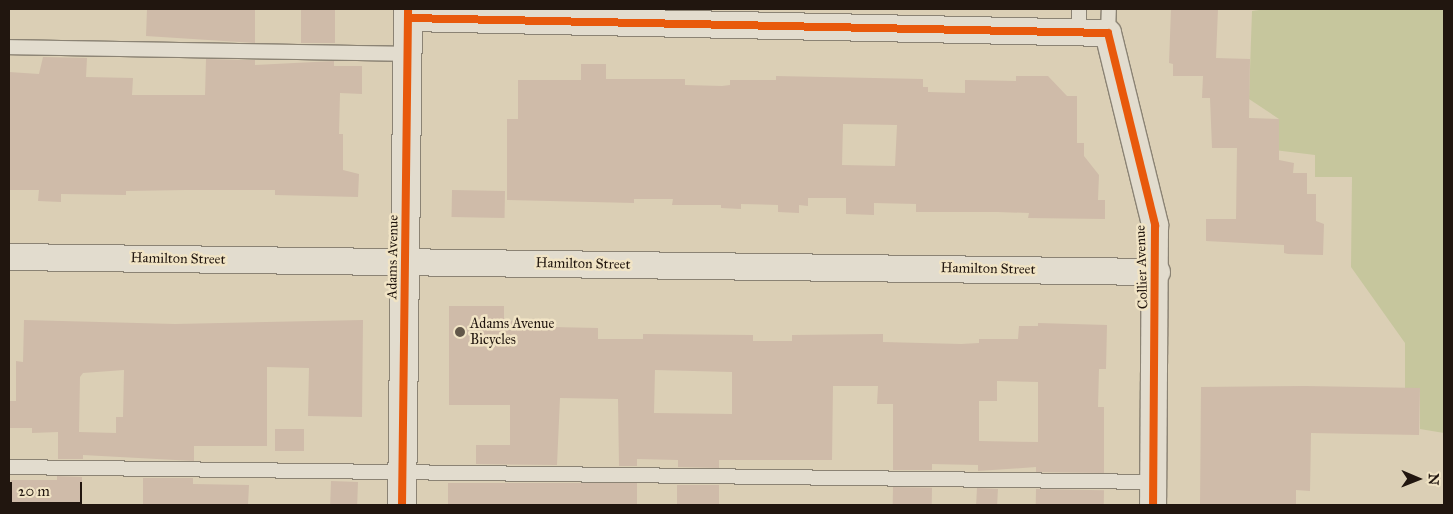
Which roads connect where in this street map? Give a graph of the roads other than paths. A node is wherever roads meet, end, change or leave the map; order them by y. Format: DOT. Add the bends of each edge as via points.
graph roads {
  1 [pos="408,13"];
  2 [pos="1079,21"];
  3 [pos="1108,21"];
  4 [pos="9,47"];
  5 [pos="409,54"];
  6 [pos="9,257"];
  7 [pos="406,261"];
  8 [pos="1157,272"];
  9 [pos="9,467"];
  10 [pos="402,474"];
  11 [pos="1153,493"];
  12 [pos="402,505"];
  1 -- 2 [label="street"];
  1 -- 5 [label="main road, Adams Avenue"];
  2 -- 3 [label="street"];
  3 -- 8 [label="street, Collier Avenue" via="1155,225"];
  4 -- 5 [label="lane"];
  5 -- 7 [label="main road, Adams Avenue"];
  6 -- 7 [label="street, Hamilton Street"];
  7 -- 8 [label="street, Hamilton Street"];
  7 -- 10 [label="main road, Adams Avenue"];
  8 -- 11 [label="street, Collier Avenue"];
  9 -- 10 [label="lane"];
  10 -- 11 [label="lane"];
  10 -- 12 [label="main road, Adams Avenue"];
}
